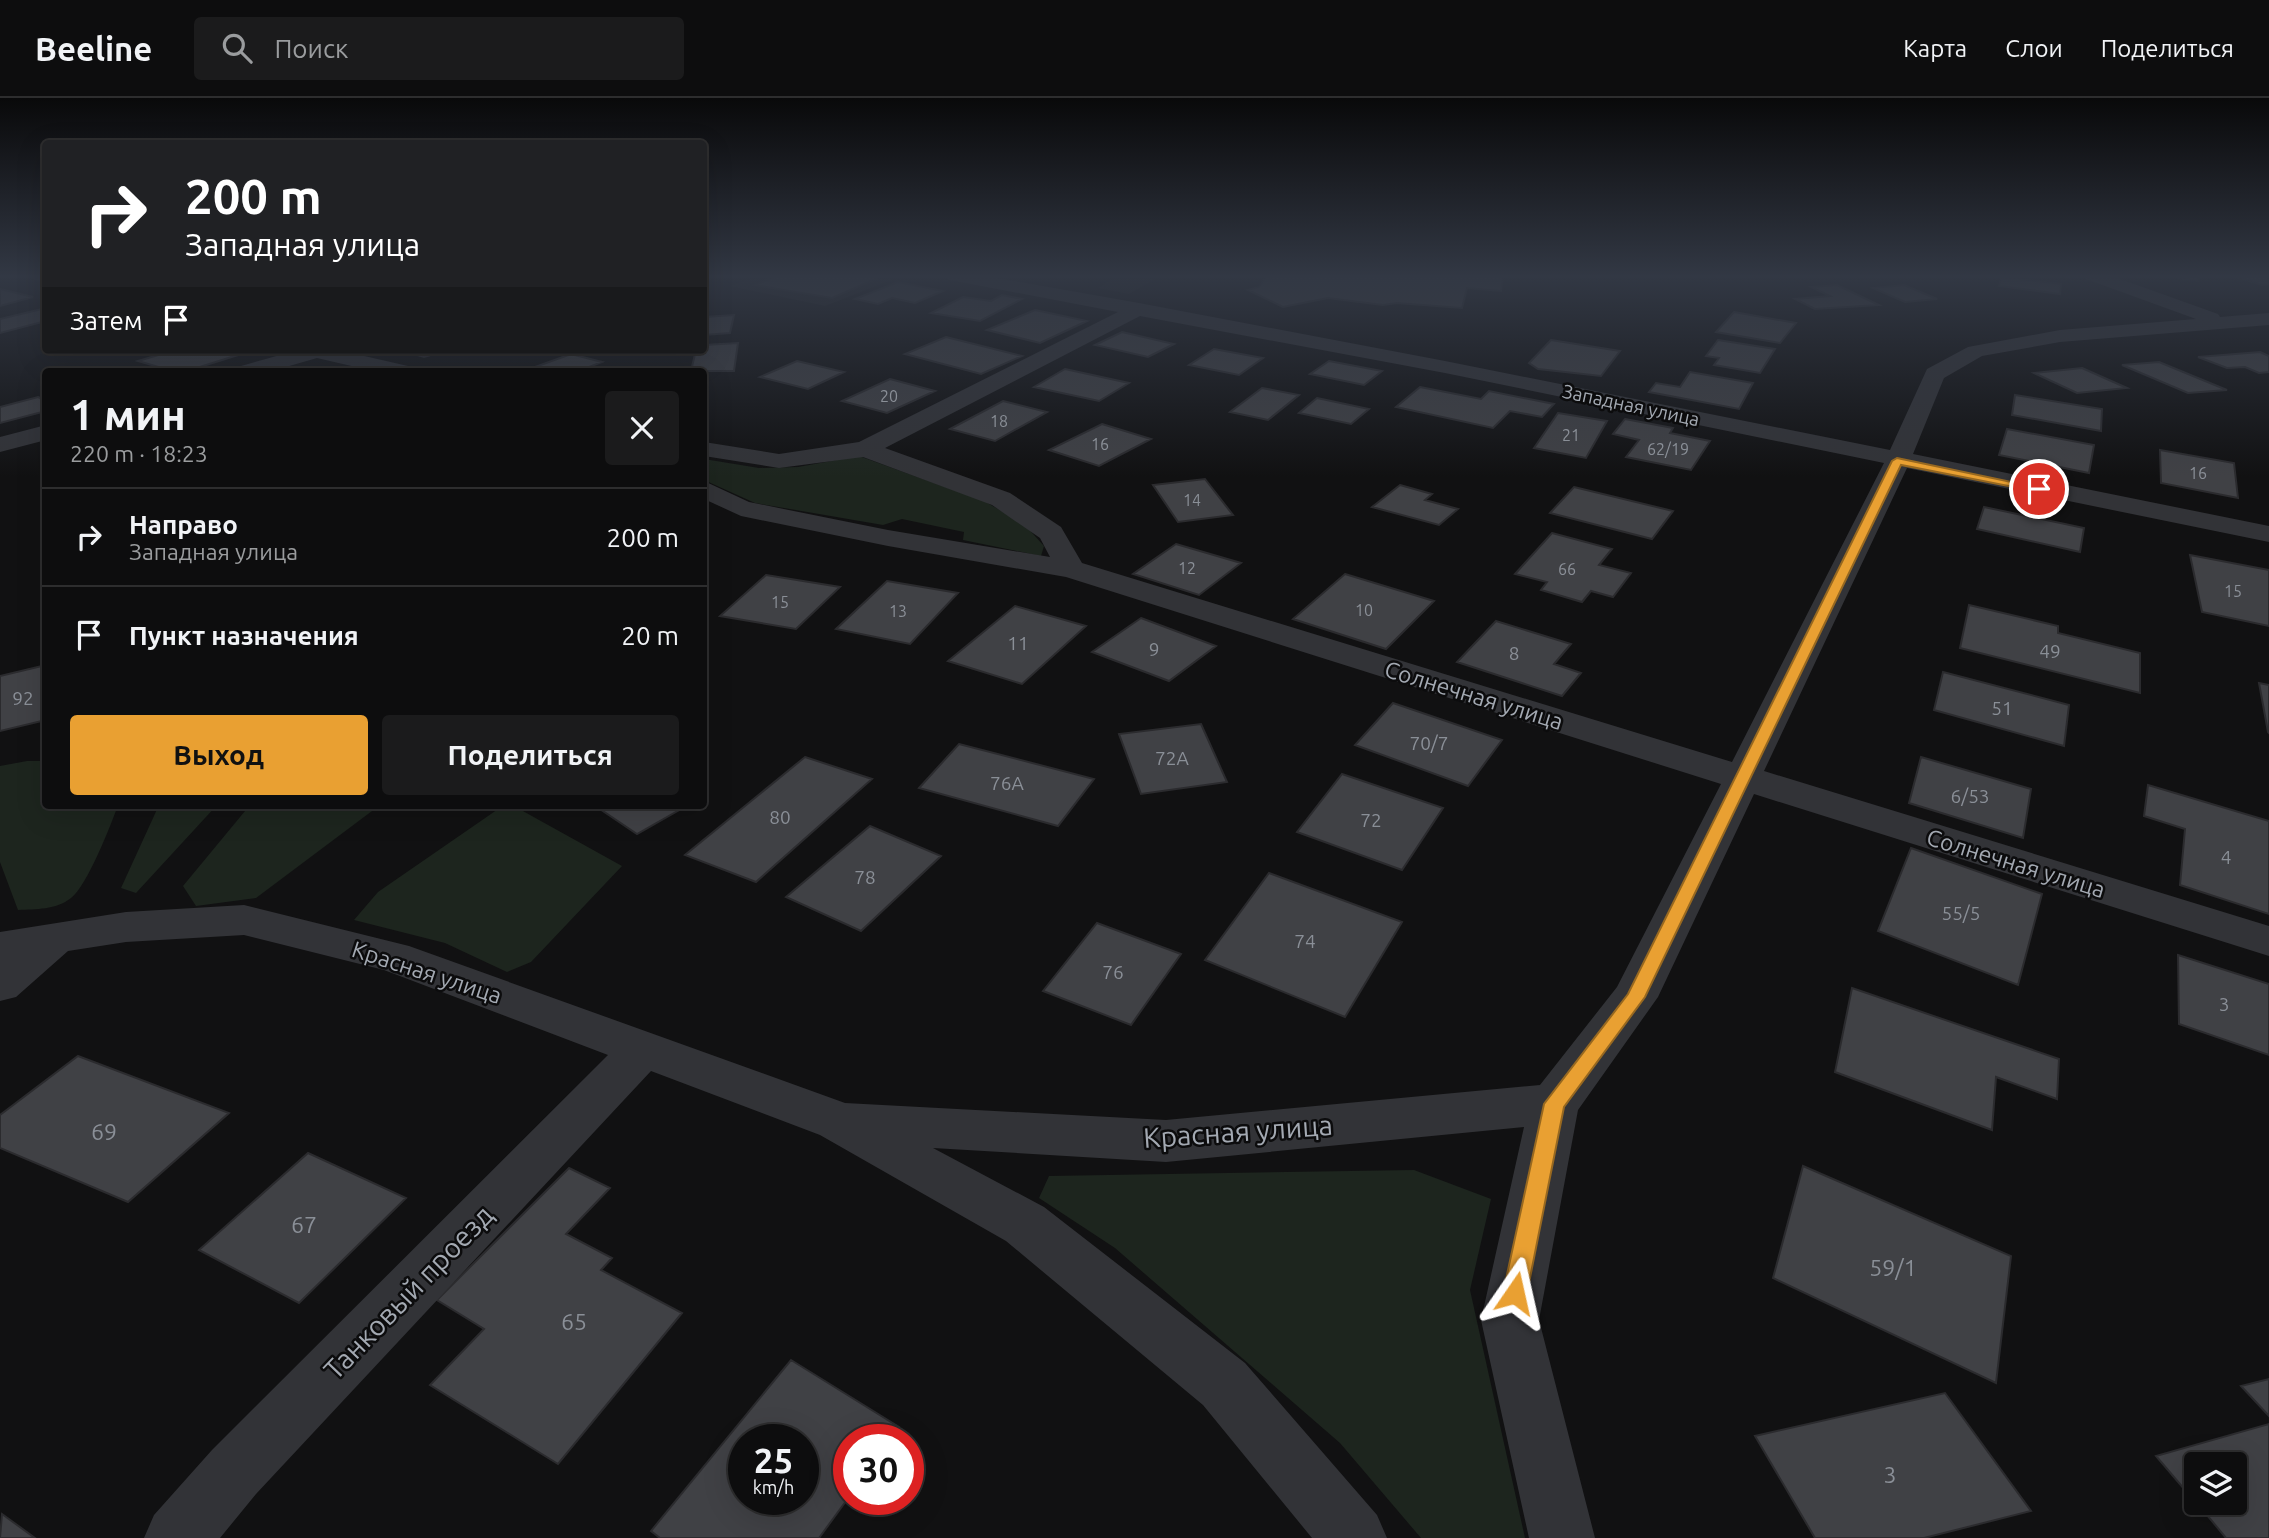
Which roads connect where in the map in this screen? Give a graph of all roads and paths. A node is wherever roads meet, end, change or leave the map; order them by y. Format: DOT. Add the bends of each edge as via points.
graph roads {
  1 [pos="1074,342"];
  2 [pos="1311,342"];
  3 [pos="2025,342"];
  4 [pos="302,354"];
  5 [pos="331,354"];
  6 [pos="258,368"];
  7 [pos="388,368"];
  8 [pos="42,433"];
  9 [pos="0,445"];
  10 [pos="707,449"];
  11 [pos="865,449"];
  12 [pos="1897,461"];
  13 [pos="707,491"];
  14 [pos="2269,534"];
  15 [pos="1070,569"];
  16 [pos="1741,778"];
  17 [pos="58,936"];
  18 [pos="2269,941"];
  19 [pos="0,947"];
  20 [pos="0,967"];
  21 [pos="0,985"];
  22 [pos="643,1049"];
  23 [pos="1554,1104"];
  24 [pos="838,1121"];
  25 [pos="177,1538"];
  26 [pos="1354,1538"];
  27 [pos="1562,1538"];
  1 -- 11 [label="street"];
  2 -- 12 [label="street, Западная улица"];
  3 -- 12 [label="street" via="1975,351 1935,374"];
  4 -- 6 [label="street"];
  5 -- 7 [label="street"];
  8 -- 9 [label="street"];
  10 -- 11 [label="street" via="779,461"];
  11 -- 15 [label="street" via="1001,499 1051,533"];
  12 -- 14 [label="street, Западная улица"];
  12 -- 16 [label="street"];
  13 -- 15 [label="street, Солнечная улица" via="741,508"];
  15 -- 16 [label="street, Солнечная улица"];
  16 -- 18 [label="street, Солнечная улица"];
  16 -- 23 [label="street" via="1635,997"];
  17 -- 19 [label="street, Красная улица"];
  17 -- 20 [label="street"];
  17 -- 21 [label="street"];
  17 -- 22 [label="street, Красная улица" via="244,920 394,957"];
  22 -- 24 [label="street, Красная улица"];
  22 -- 25 [label="street, Танковый проезд" via="234,1472"];
  23 -- 24 [label="street, Красная улица" via="1166,1141"];
  23 -- 27 [label="street" via="1510,1320"];
  24 -- 26 [label="street, Красная улица" via="1025,1224 1214,1375"];
}
